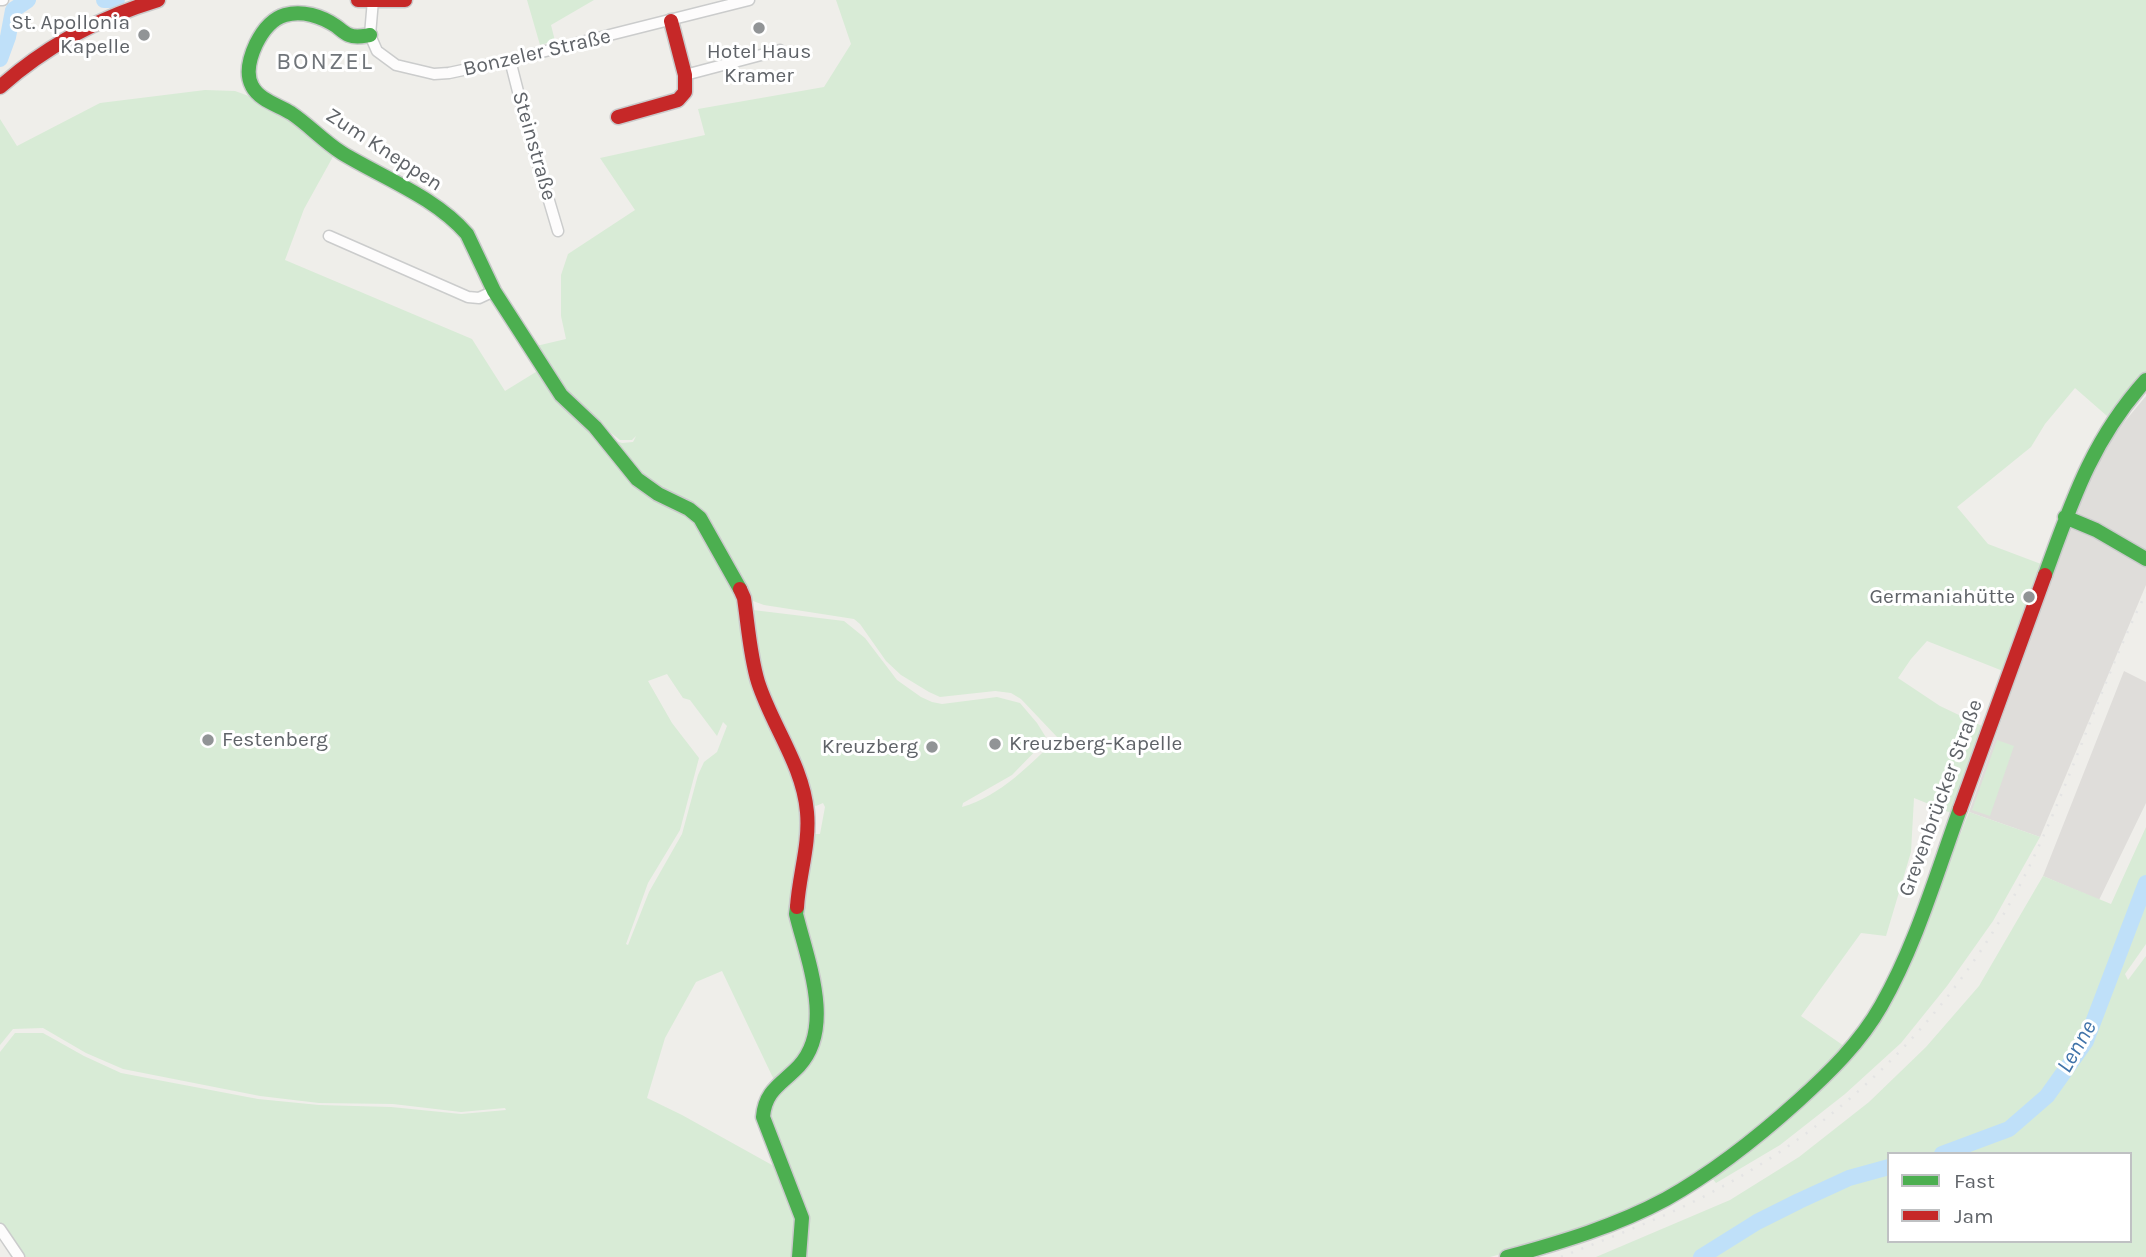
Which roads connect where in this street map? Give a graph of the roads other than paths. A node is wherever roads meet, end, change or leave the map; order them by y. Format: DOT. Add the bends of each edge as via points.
graph roads {
  1 [pos="158,0"];
  2 [pos="368,0"];
  3 [pos="405,0"];
  4 [pos="749,0"];
  5 [pos="671,21"];
  6 [pos="370,35"];
  7 [pos="780,50"];
  8 [pos="510,60"];
  9 [pos="685,75"];
  10 [pos="0,87"];
  11 [pos="618,117"];
  12 [pos="558,231"];
  13 [pos="329,236"];
  14 [pos="494,291"];
  15 [pos="2146,380"];
  16 [pos="2065,517"];
  17 [pos="2146,559"];
  18 [pos="0,1229"];
  19 [pos="19,1257"];
  20 [pos="799,1257"];
  21 [pos="1507,1257"];
  1 -- 10 [label="street" via="113,13 68,34"];
  2 -- 3 [label="street"];
  2 -- 6 [label="street"];
  4 -- 5 [label="street, Bonzeler Straße"];
  5 -- 8 [label="street, Bonzeler Straße"];
  5 -- 9 [label="street"];
  6 -- 8 [label="street, Bonzeler Straße" via="377,51 388,60 434,74"];
  6 -- 14 [label="street, Zum Kneppen" via="348,35 306,13 279,17 262,32 253,49 251,83 256,92 337,150 454,221 467,234"];
  7 -- 9 [label="street"];
  8 -- 12 [label="street, Steinstraße"];
  9 -- 11 [label="street" via="685,92 678,100"];
  13 -- 14 [label="street" via="468,297"];
  14 -- 20 [label="street, Zum Kneppen" via="561,395 595,427 637,479 689,509 705,526 741,589 757,680 792,758 807,810 808,837 796,914 817,999 816,1034 806,1059 769,1094 763,1110 802,1218"];
  15 -- 16 [label="street, Grevenbrücker Straße" via="2105,432"];
  16 -- 17 [label="street"];
  16 -- 21 [label="street, Grevenbrücker Straße" via="1916,929 1882,1003 1852,1047 1748,1146 1703,1179 1610,1226"];
  18 -- 19 [label="street"];
}
